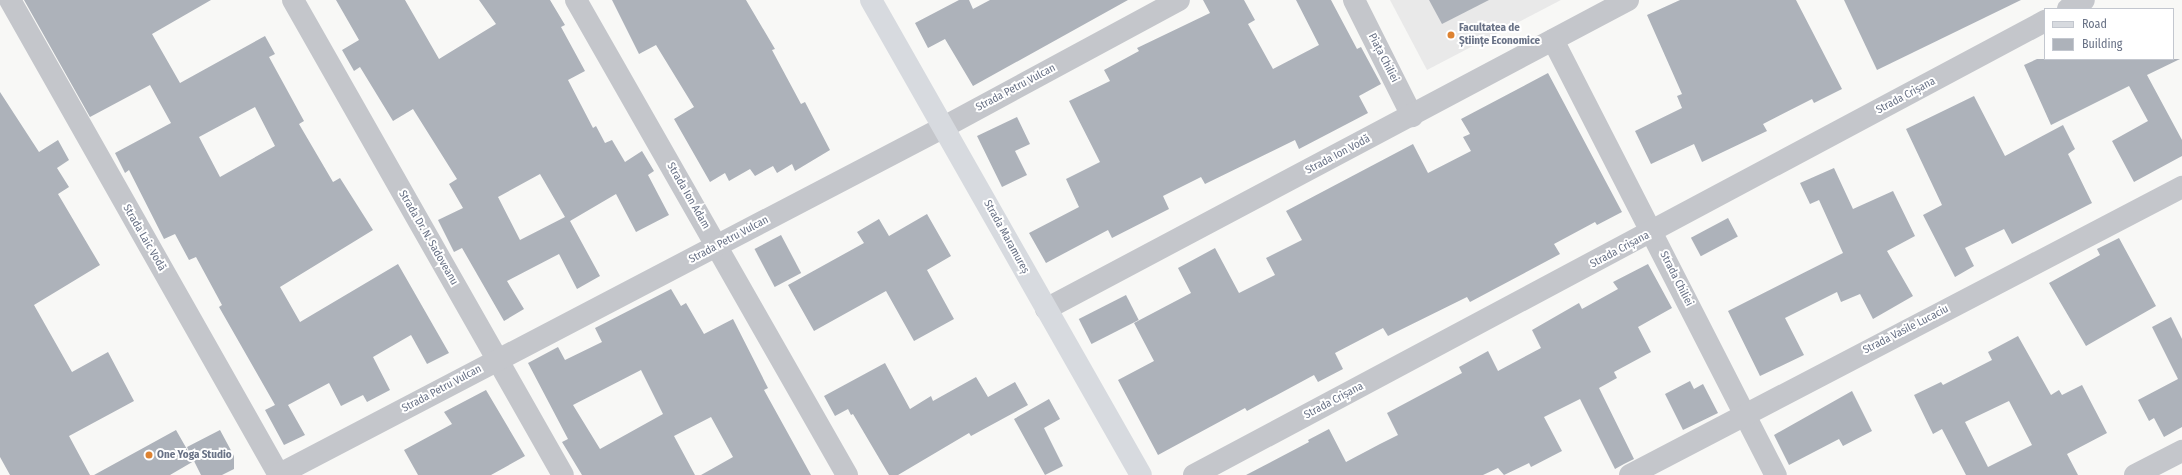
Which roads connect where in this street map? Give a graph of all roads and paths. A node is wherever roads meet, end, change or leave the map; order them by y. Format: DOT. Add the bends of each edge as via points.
graph roads {
  1 [pos="10,0"];
  2 [pos="292,0"];
  3 [pos="576,0"];
  4 [pos="871,0"];
  5 [pos="1179,0"];
  6 [pos="1354,0"];
  7 [pos="1628,0"];
  8 [pos="2084,0"];
  9 [pos="2070,8"];
  10 [pos="2044,22"];
  11 [pos="1553,40"];
  12 [pos="1412,116"];
  13 [pos="944,127"];
  14 [pos="2182,187"];
  15 [pos="1652,233"];
  16 [pos="717,246"];
  17 [pos="1046,308"];
  18 [pos="498,360"];
  19 [pos="1745,414"];
  20 [pos="2182,451"];
  21 [pos="278,475"];
  22 [pos="563,475"];
  23 [pos="847,475"];
  24 [pos="1141,475"];
  25 [pos="1194,475"];
  26 [pos="1630,475"];
  27 [pos="1776,475"];
  28 [pos="2135,475"];
  1 -- 21 [label="street, Strada Laic Vodă"];
  2 -- 18 [label="street, Strada Dr. N. Sadoveanu"];
  3 -- 16 [label="street, Strada Ion Adam"];
  4 -- 13 [label="street, Strada Maramureș"];
  5 -- 13 [label="street, Strada Petru Vulcan"];
  6 -- 12 [label="street, Piața Chiliei"];
  7 -- 11 [label="street, Strada Ion Vodă"];
  8 -- 9 [label="street"];
  10 -- 15 [label="street, Strada Crișana"];
  11 -- 12 [label="street, Strada Ion Vodă"];
  11 -- 15 [label="street, Strada Chiliei"];
  12 -- 17 [label="street, Strada Ion Vodă"];
  13 -- 16 [label="street, Strada Petru Vulcan"];
  13 -- 17 [label="street, Strada Maramureș"];
  14 -- 19 [label="street, Strada Vasile Lucaciu"];
  15 -- 19 [label="street, Strada Chiliei"];
  15 -- 25 [label="street, Strada Crișana"];
  16 -- 18 [label="street, Strada Petru Vulcan"];
  16 -- 23 [label="street, Strada Ion Adam"];
  17 -- 24 [label="street, Strada Maramureș"];
  18 -- 21 [label="street, Strada Petru Vulcan"];
  18 -- 22 [label="street, Strada Dr. N. Sadoveanu"];
  19 -- 26 [label="street, Strada Vasile Lucaciu"];
  19 -- 27 [label="street, Strada Chiliei"];
  20 -- 28 [label="street"];
}
